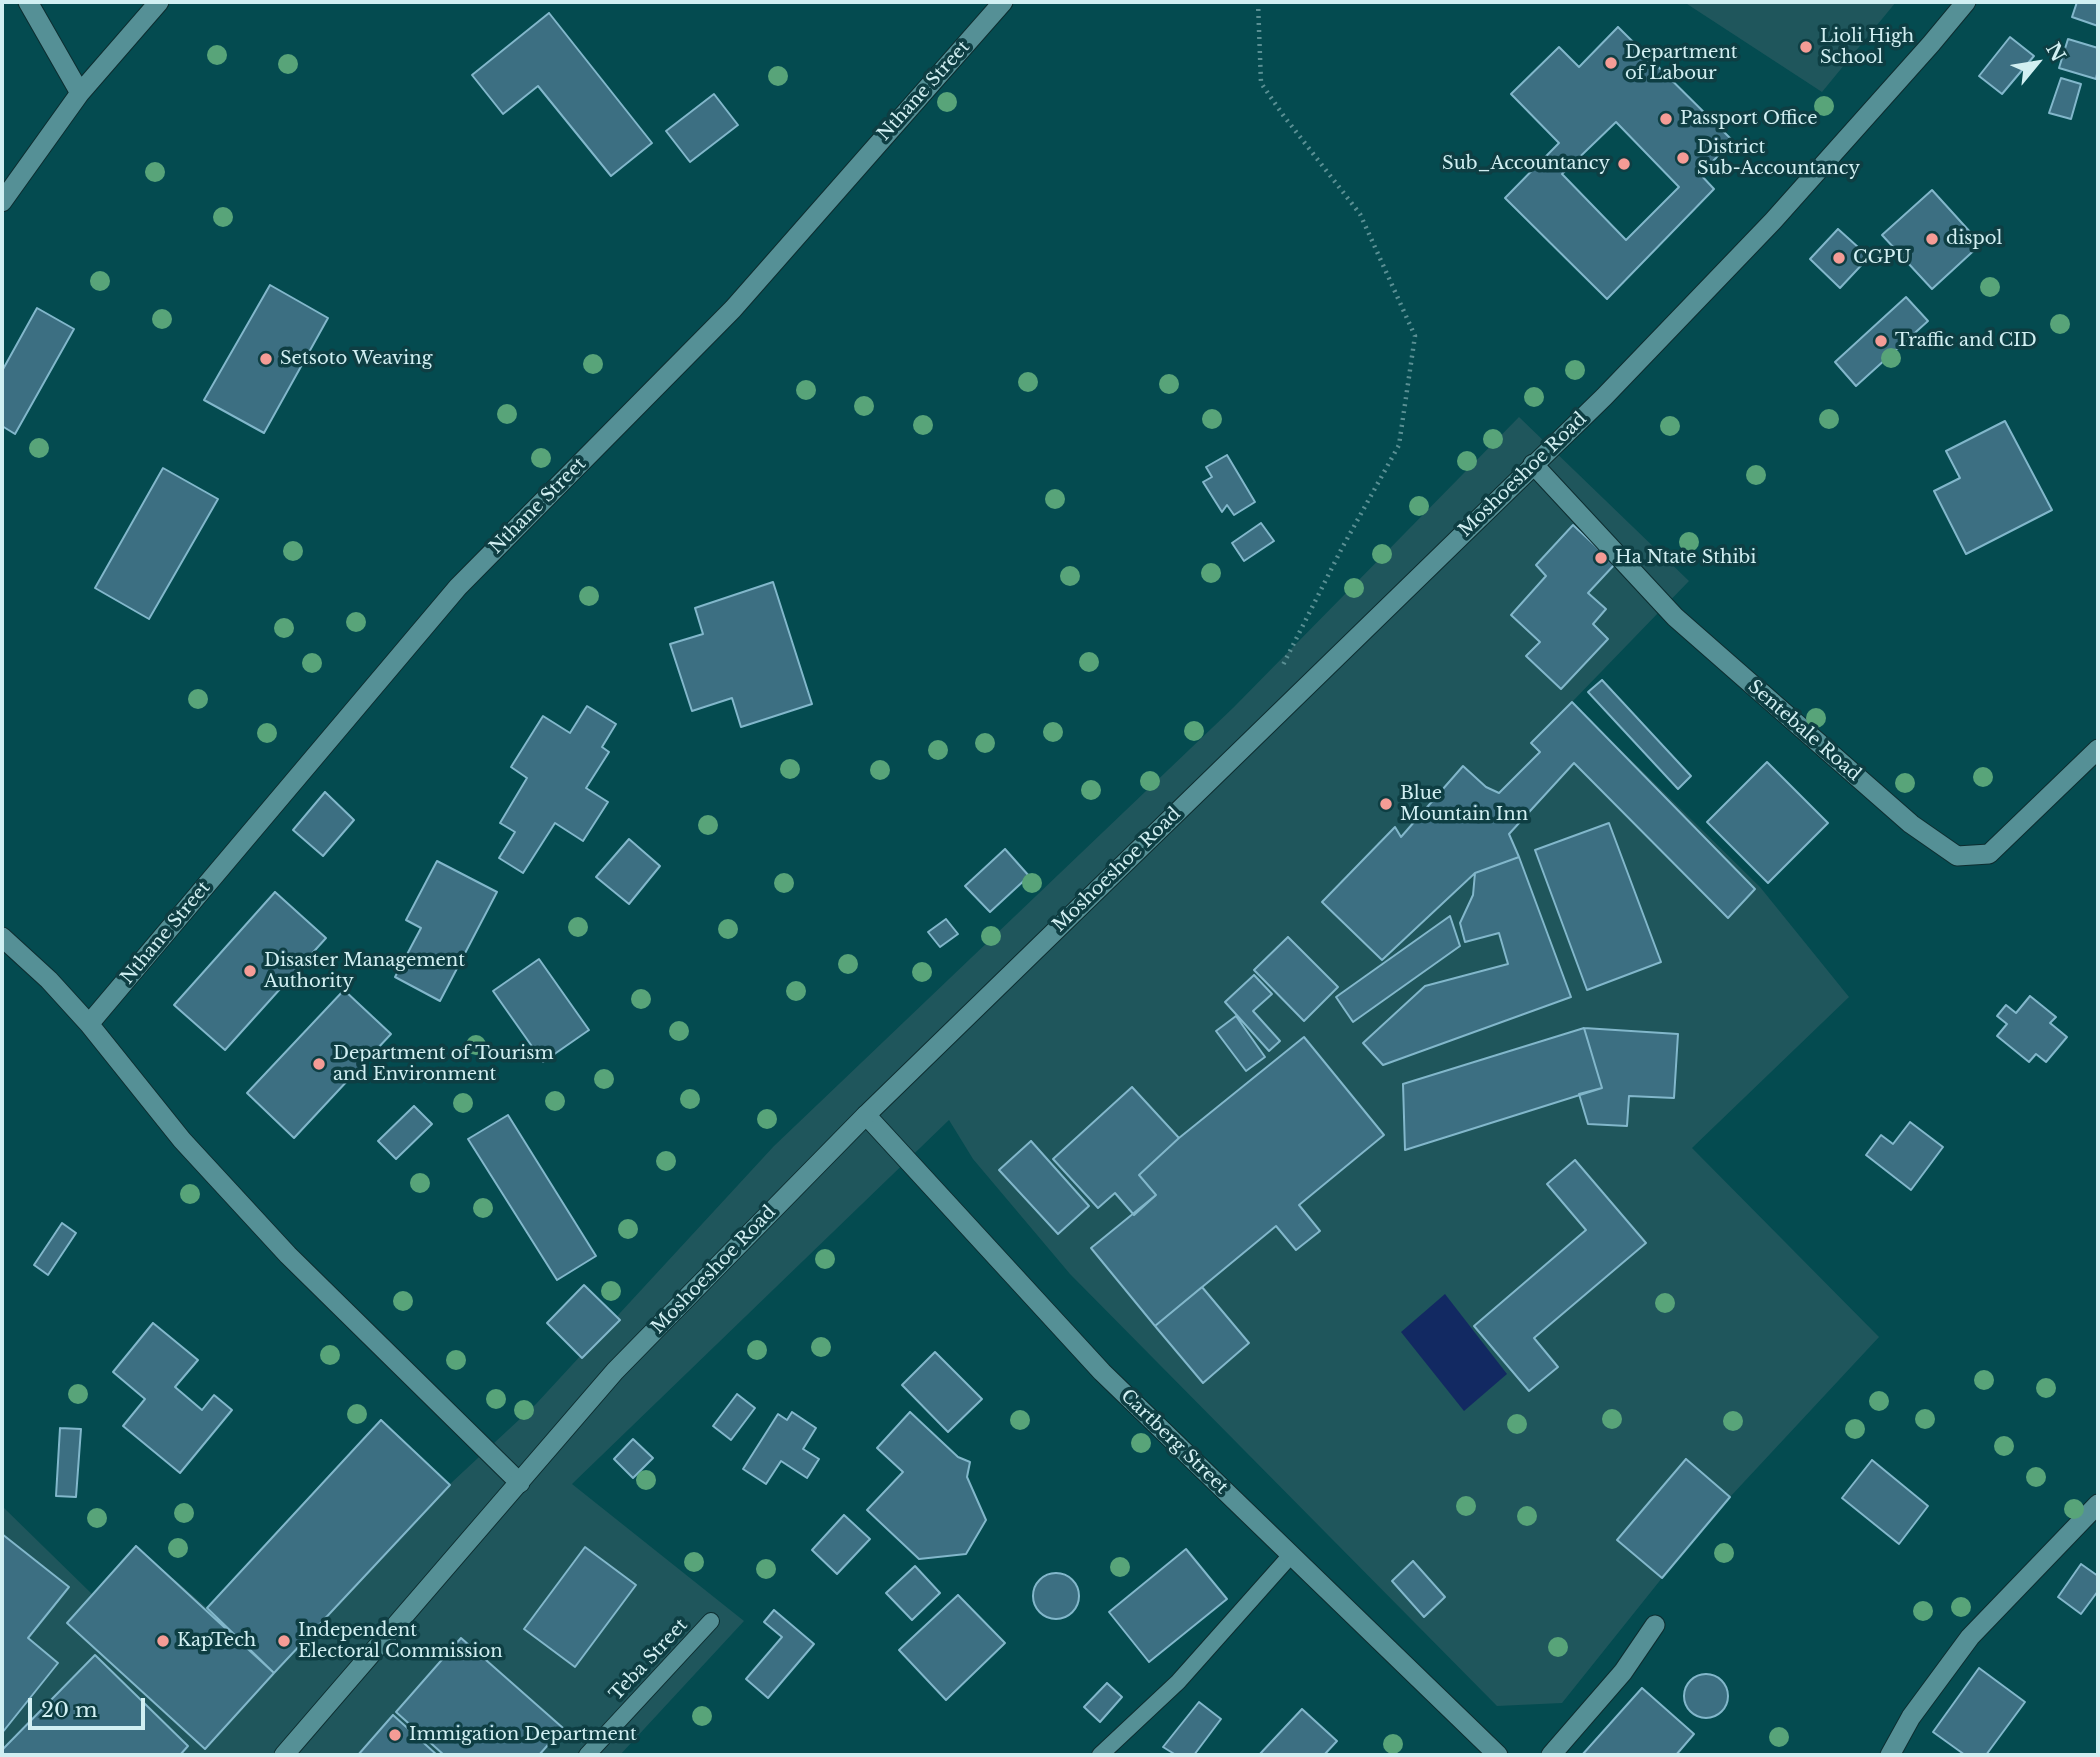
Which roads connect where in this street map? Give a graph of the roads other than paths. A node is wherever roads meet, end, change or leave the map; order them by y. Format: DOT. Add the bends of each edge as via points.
graph roads {
  1 [pos="28,2"];
  2 [pos="159,2"];
  3 [pos="1003,2"];
  4 [pos="1966,2"];
  5 [pos="80,93"];
  6 [pos="2,202"];
  7 [pos="1533,464"];
  8 [pos="2098,749"];
  9 [pos="2,937"];
  10 [pos="89,1024"];
  11 [pos="866,1115"];
  12 [pos="520,1483"];
  13 [pos="2098,1504"];
  14 [pos="1291,1555"];
  15 [pos="711,1621"];
  16 [pos="1655,1625"];
  17 [pos="285,1755"];
  18 [pos="587,1755"];
  19 [pos="1100,1755"];
  20 [pos="1498,1755"];
  21 [pos="1551,1755"];
  22 [pos="1890,1755"];
  1 -- 5 [label="street"];
  2 -- 5 [label="street"];
  3 -- 10 [label="street, Nthane Street" via="733,309 458,587"];
  4 -- 7 [label="street, Moshoeshoe Road" via="1773,222"];
  5 -- 6 [label="street"];
  7 -- 8 [label="street, Sentebale Road" via="1675,617 1911,824 1957,856 1989,854"];
  7 -- 11 [label="street, Moshoeshoe Road"];
  9 -- 10 [label="street"];
  10 -- 12 [label="street" via="182,1140 279,1245"];
  11 -- 12 [label="street, Moshoeshoe Road" via="615,1371"];
  11 -- 14 [label="street, Cartberg Street" via="1102,1372"];
  12 -- 17 [label="street, Moshoeshoe Road"];
  13 -- 22 [label="street" via="1970,1637 1911,1717"];
  14 -- 19 [label="lane" via="1178,1682"];
  14 -- 20 [label="street, Cartberg Street"];
  15 -- 18 [label="lane, Teba Street"];
  16 -- 21 [label="street" via="1622,1672"];
}
